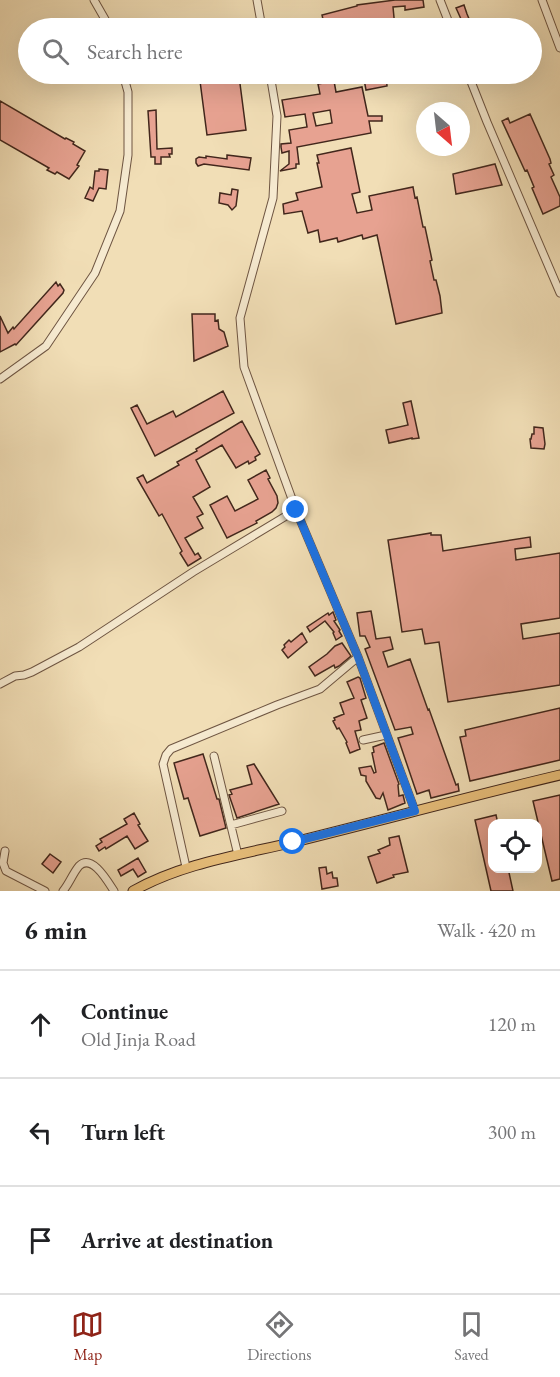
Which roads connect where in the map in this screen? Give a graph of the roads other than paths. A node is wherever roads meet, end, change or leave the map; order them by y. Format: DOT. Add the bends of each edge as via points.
graph roads {
  1 [pos="94,0"];
  2 [pos="257,0"];
  3 [pos="440,0"];
  4 [pos="542,0"];
  5 [pos="104,18"];
  6 [pos="260,18"];
  7 [pos="447,18"];
  8 [pos="560,48"];
  9 [pos="126,84"];
  10 [pos="272,84"];
  11 [pos="472,84"];
  12 [pos="560,293"];
  13 [pos="0,379"];
  14 [pos="296,510"];
  15 [pos="358,657"];
  16 [pos="0,684"];
  17 [pos="386,735"];
  18 [pos="363,740"];
  19 [pos="214,756"];
  20 [pos="560,775"];
  21 [pos="282,811"];
  22 [pos="415,811"];
  23 [pos="231,825"];
  24 [pos="5,851"];
  25 [pos="238,855"];
  26 [pos="186,867"];
  27 [pos="45,891"];
  28 [pos="63,891"];
  29 [pos="114,891"];
  30 [pos="133,891"];
  1 -- 5 [label="street"];
  2 -- 6 [label="street"];
  3 -- 7 [label="street"];
  4 -- 8 [label="street"];
  9 -- 13 [label="street" via="128,144 122,200 95,273 46,346"];
  10 -- 14 [label="street" via="277,116 273,198 240,318 244,367"];
  11 -- 12 [label="street"];
  14 -- 15 [label="street"];
  14 -- 16 [label="street" via="79,647"];
  15 -- 17 [label="street"];
  15 -- 26 [label="street" via="320,689 171,749 166,755 163,764"];
  17 -- 18 [label="street"];
  17 -- 22 [label="street"];
  19 -- 23 [label="street"];
  20 -- 22 [label="main road"];
  21 -- 23 [label="street"];
  22 -- 25 [label="main road"];
  23 -- 25 [label="street"];
  24 -- 27 [label="street" via="6,871"];
  25 -- 26 [label="main road"];
  26 -- 30 [label="main road"];
  28 -- 29 [label="street" via="80,866 89,863"];
}
